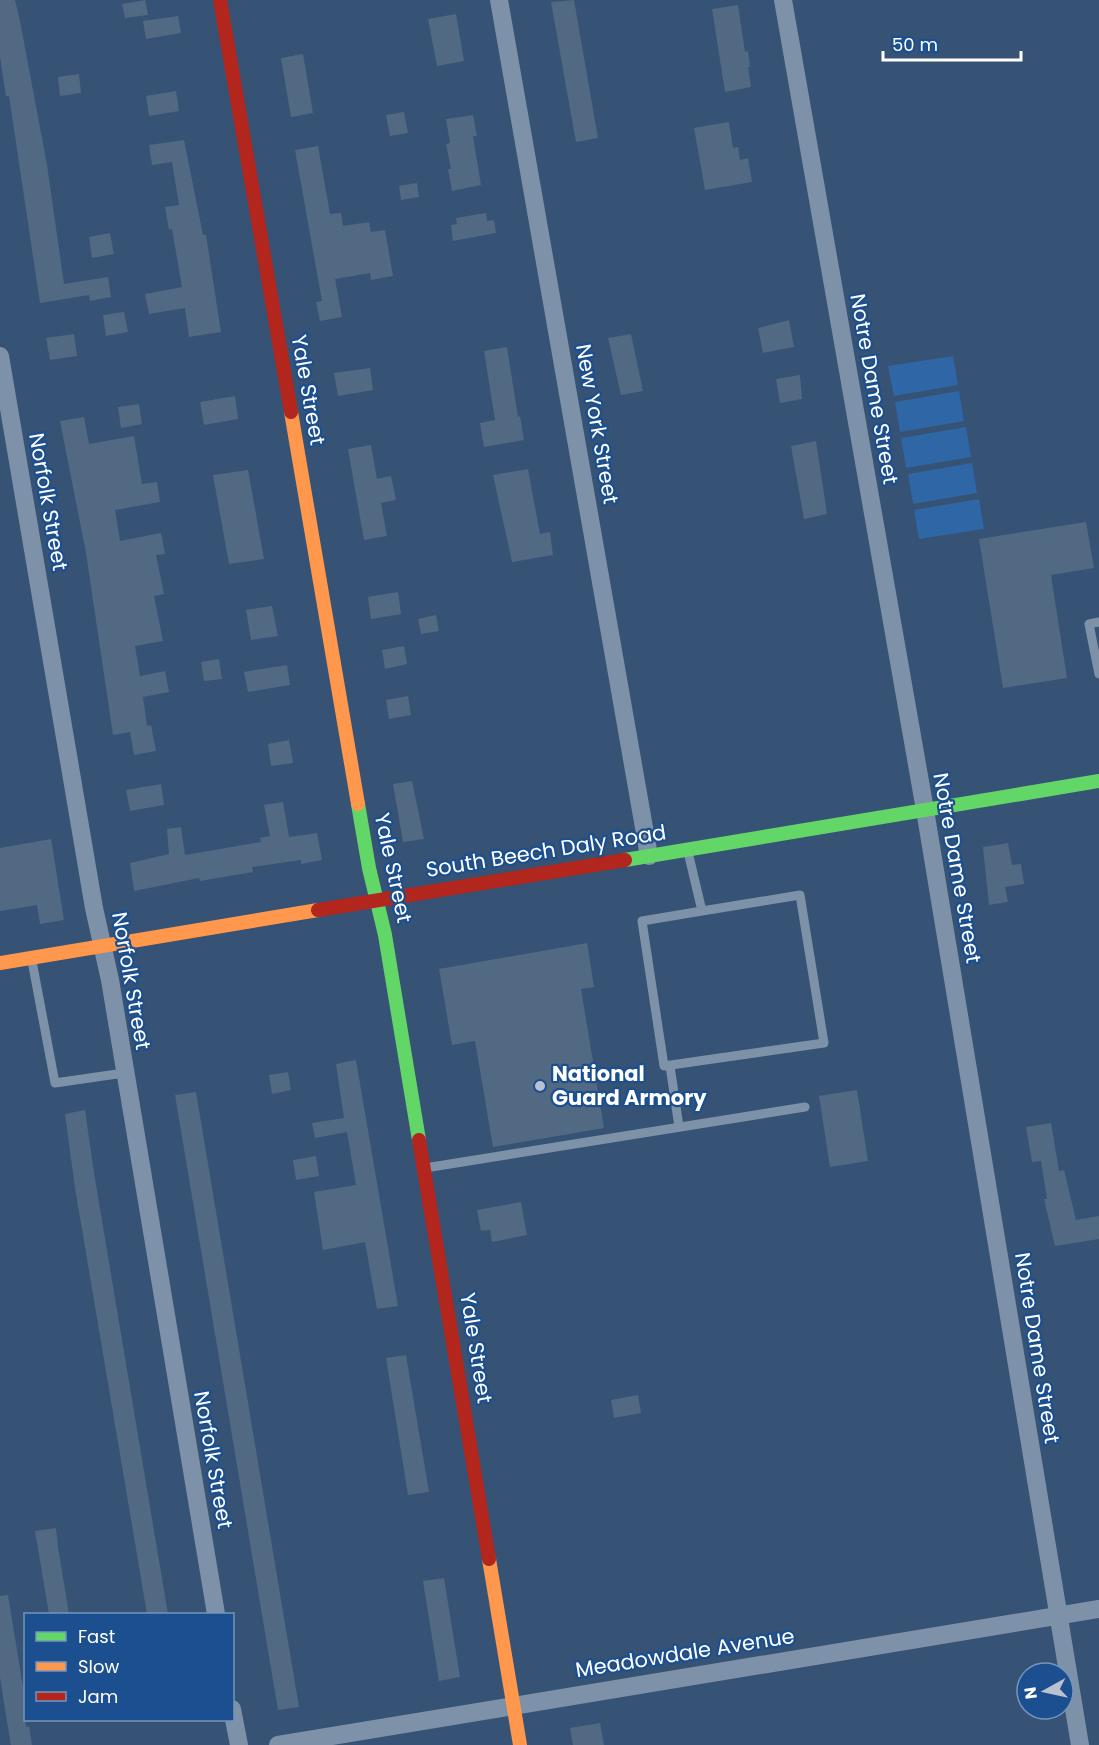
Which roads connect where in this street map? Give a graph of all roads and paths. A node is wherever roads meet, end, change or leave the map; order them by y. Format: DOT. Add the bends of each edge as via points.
graph roads {
  1 [pos="220,0"];
  2 [pos="499,0"];
  3 [pos="783,0"];
  4 [pos="0,356"];
  5 [pos="1099,622"];
  6 [pos="1099,674"];
  7 [pos="1099,781"];
  8 [pos="925,810"];
  9 [pos="688,849"];
  10 [pos="649,856"];
  11 [pos="377,901"];
  12 [pos="702,911"];
  13 [pos="103,947"];
  14 [pos="31,958"];
  15 [pos="0,963"];
  16 [pos="670,1066"];
  17 [pos="124,1073"];
  18 [pos="805,1107"];
  19 [pos="679,1127"];
  20 [pos="425,1168"];
  21 [pos="1099,1609"];
  22 [pos="216,1613"];
  23 [pos="1058,1616"];
  24 [pos="513,1704"];
  25 [pos="234,1721"];
  26 [pos="238,1745"];
  27 [pos="278,1745"];
  28 [pos="520,1745"];
  29 [pos="1080,1745"];
  1 -- 11 [label="street, Yale Street"];
  2 -- 10 [label="street, New York Street"];
  3 -- 8 [label="street, Notre Dame Street"];
  4 -- 13 [label="street, Norfolk Street"];
  5 -- 6 [label="lane" via="1089,624"];
  7 -- 8 [label="street, South Beech Daly Road"];
  8 -- 9 [label="street, South Beech Daly Road"];
  8 -- 23 [label="street, Notre Dame Street"];
  9 -- 10 [label="street, South Beech Daly Road"];
  9 -- 12 [label="lane"];
  10 -- 11 [label="street, South Beech Daly Road"];
  11 -- 13 [label="street, South Beech Daly Road"];
  11 -- 20 [label="street, Yale Street"];
  12 -- 16 [label="lane" via="642,921 664,1066"];
  12 -- 16 [label="lane" via="800,895 824,1043"];
  13 -- 14 [label="street, South Beech Daly Road"];
  13 -- 17 [label="street, Norfolk Street"];
  14 -- 15 [label="street, South Beech Daly Road"];
  14 -- 17 [label="lane" via="55,1083"];
  16 -- 19 [label="lane"];
  17 -- 22 [label="street, Norfolk Street"];
  18 -- 19 [label="lane"];
  19 -- 20 [label="lane"];
  20 -- 24 [label="street, Yale Street"];
  21 -- 23 [label="street, Meadowdale Avenue"];
  23 -- 24 [label="street, Meadowdale Avenue"];
  23 -- 29 [label="street, Notre Dame Street"];
  24 -- 27 [label="street, Meadowdale Avenue"];
  24 -- 28 [label="street, Yale Street"];
  25 -- 26 [label="street"];
}
